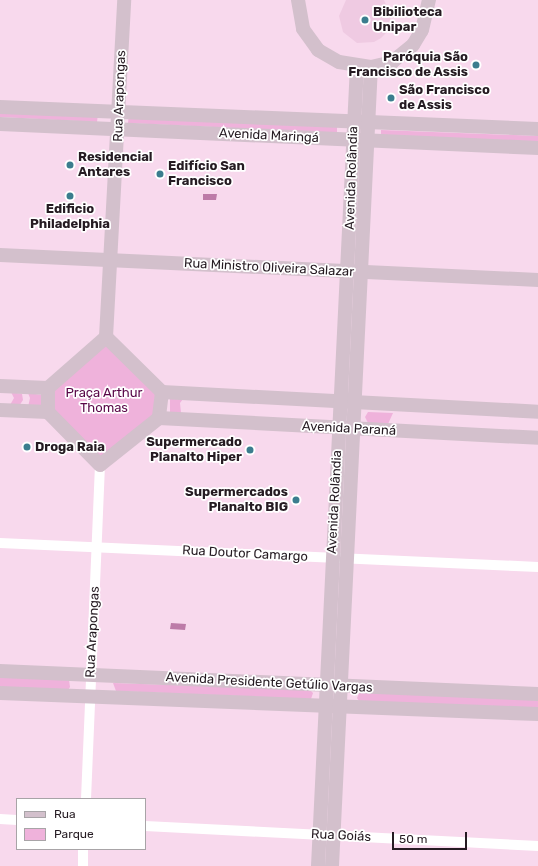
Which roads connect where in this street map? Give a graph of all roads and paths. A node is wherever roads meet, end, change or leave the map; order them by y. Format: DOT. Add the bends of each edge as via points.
graph roads {
  1 [pos="124,0"];
  2 [pos="298,0"];
  3 [pos="428,0"];
  4 [pos="357,66"];
  5 [pos="372,68"];
  6 [pos="0,107"];
  7 [pos="45,109"];
  8 [pos="119,112"];
  9 [pos="354,122"];
  10 [pos="368,122"];
  11 [pos="0,124"];
  12 [pos="46,126"];
  13 [pos="119,129"];
  14 [pos="538,129"];
  15 [pos="353,139"];
  16 [pos="368,140"];
  17 [pos="538,148"];
  18 [pos="0,255"];
  19 [pos="110,260"];
  20 [pos="355,272"];
  21 [pos="538,280"];
  22 [pos="106,336"];
  23 [pos="0,386"];
  24 [pos="17,387"];
  25 [pos="48,388"];
  26 [pos="162,392"];
  27 [pos="340,401"];
  28 [pos="355,402"];
  29 [pos="0,410"];
  30 [pos="18,410"];
  31 [pos="48,412"];
  32 [pos="538,412"];
  33 [pos="159,418"];
  34 [pos="338,428"];
  35 [pos="354,429"];
  36 [pos="538,438"];
  37 [pos="100,465"];
  38 [pos="0,543"];
  39 [pos="97,547"];
  40 [pos="332,557"];
  41 [pos="347,558"];
  42 [pos="538,567"];
  43 [pos="0,671"];
  44 [pos="90,674"];
  45 [pos="326,686"];
  46 [pos="341,686"];
  47 [pos="0,693"];
  48 [pos="538,694"];
  49 [pos="89,697"];
  50 [pos="325,706"];
  51 [pos="340,707"];
  52 [pos="538,714"];
  53 [pos="86,798"];
  54 [pos="0,819"];
  55 [pos="16,820"];
  56 [pos="146,826"];
  57 [pos="326,835"];
  58 [pos="538,846"];
  59 [pos="83,850"];
  60 [pos="82,866"];
  61 [pos="318,866"];
  62 [pos="332,866"];
  1 -- 8 [label="street, Rua Arapongas"];
  2 -- 4 [label="street" via="301,23 312,45 331,58"];
  3 -- 5 [label="street" via="422,30 413,45 392,62"];
  4 -- 5 [label="street"];
  4 -- 9 [label="street, Avenida Rolândia"];
  5 -- 10 [label="street, Avenida Rolândia"];
  6 -- 7 [label="street, Avenida Maringá"];
  7 -- 8 [label="street, Avenida Maringá"];
  7 -- 12 [label="street"];
  8 -- 9 [label="street, Avenida Maringá"];
  8 -- 13 [label="street, Rua Arapongas"];
  9 -- 10 [label="street, Avenida Maringá"];
  9 -- 15 [label="street, Avenida Rolândia"];
  10 -- 14 [label="street, Avenida Maringá"];
  10 -- 16 [label="street, Avenida Rolândia"];
  11 -- 12 [label="street, Avenida Maringá"];
  12 -- 13 [label="street, Avenida Maringá"];
  13 -- 15 [label="street, Avenida Maringá"];
  13 -- 19 [label="street, Rua Arapongas"];
  15 -- 16 [label="street, Avenida Maringá"];
  15 -- 20 [label="street, Avenida Rolândia"];
  16 -- 17 [label="street, Avenida Maringá"];
  16 -- 20 [label="street, Avenida Rolândia"];
  18 -- 19 [label="street, Rua Ministro Oliveira Salazar"];
  19 -- 20 [label="street, Rua Ministro Oliveira Salazar"];
  19 -- 22 [label="street, Rua Arapongas"];
  20 -- 21 [label="street, Rua Ministro Oliveira Salazar"];
  20 -- 27 [label="street, Avenida Rolândia"];
  20 -- 28 [label="street, Avenida Rolândia"];
  22 -- 25 [label="street"];
  22 -- 26 [label="street"];
  23 -- 24 [label="street"];
  24 -- 25 [label="street"];
  24 -- 30 [label="street" via="23,390 26,401"];
  25 -- 31 [label="street"];
  26 -- 27 [label="street, Avenida Paraná"];
  26 -- 33 [label="street"];
  27 -- 28 [label="street, Avenida Paraná"];
  27 -- 34 [label="street, Avenida Rolândia"];
  28 -- 32 [label="street, Avenida Paraná"];
  28 -- 35 [label="street, Avenida Rolândia"];
  29 -- 30 [label="street"];
  30 -- 31 [label="street"];
  31 -- 37 [label="street"];
  33 -- 34 [label="street, Avenida Paraná"];
  33 -- 37 [label="street"];
  34 -- 35 [label="street, Avenida Paraná"];
  34 -- 40 [label="street, Avenida Rolândia"];
  35 -- 36 [label="street, Avenida Paraná"];
  35 -- 41 [label="street, Avenida Rolândia"];
  37 -- 39 [label="street, Rua Arapongas"];
  38 -- 39 [label="street, Rua Doutor Camargo"];
  39 -- 40 [label="street, Rua Doutor Camargo"];
  39 -- 44 [label="street, Rua Arapongas"];
  40 -- 41 [label="street, Rua Doutor Camargo"];
  40 -- 45 [label="street, Avenida Rolândia"];
  41 -- 42 [label="street, Rua Doutor Camargo"];
  41 -- 46 [label="street, Avenida Rolândia"];
  43 -- 44 [label="street, Avenida Presidente Getúlio Vargas"];
  44 -- 45 [label="street, Avenida Presidente Getúlio Vargas"];
  44 -- 49 [label="street, Rua Arapongas"];
  45 -- 46 [label="street, Avenida Presidente Getúlio Vargas"];
  45 -- 50 [label="street, Avenida Rolândia"];
  46 -- 48 [label="street, Avenida Presidente Getúlio Vargas"];
  46 -- 51 [label="street, Avenida Rolândia"];
  47 -- 49 [label="street, Avenida Presidente Getúlio Vargas"];
  49 -- 50 [label="street, Avenida Presidente Getúlio Vargas"];
  49 -- 53 [label="street, Rua Arapongas"];
  50 -- 51 [label="street, Avenida Presidente Getúlio Vargas"];
  50 -- 57 [label="street, Avenida Rolândia"];
  51 -- 52 [label="street, Avenida Presidente Getúlio Vargas"];
  51 -- 57 [label="street, Avenida Rolândia"];
  54 -- 55 [label="street"];
  56 -- 57 [label="street, Rua Goiás"];
  57 -- 58 [label="street, Rua Goiás"];
  57 -- 61 [label="street, Avenida Rolândia"];
  57 -- 62 [label="street, Avenida Rolândia"];
  59 -- 60 [label="street"];
}
